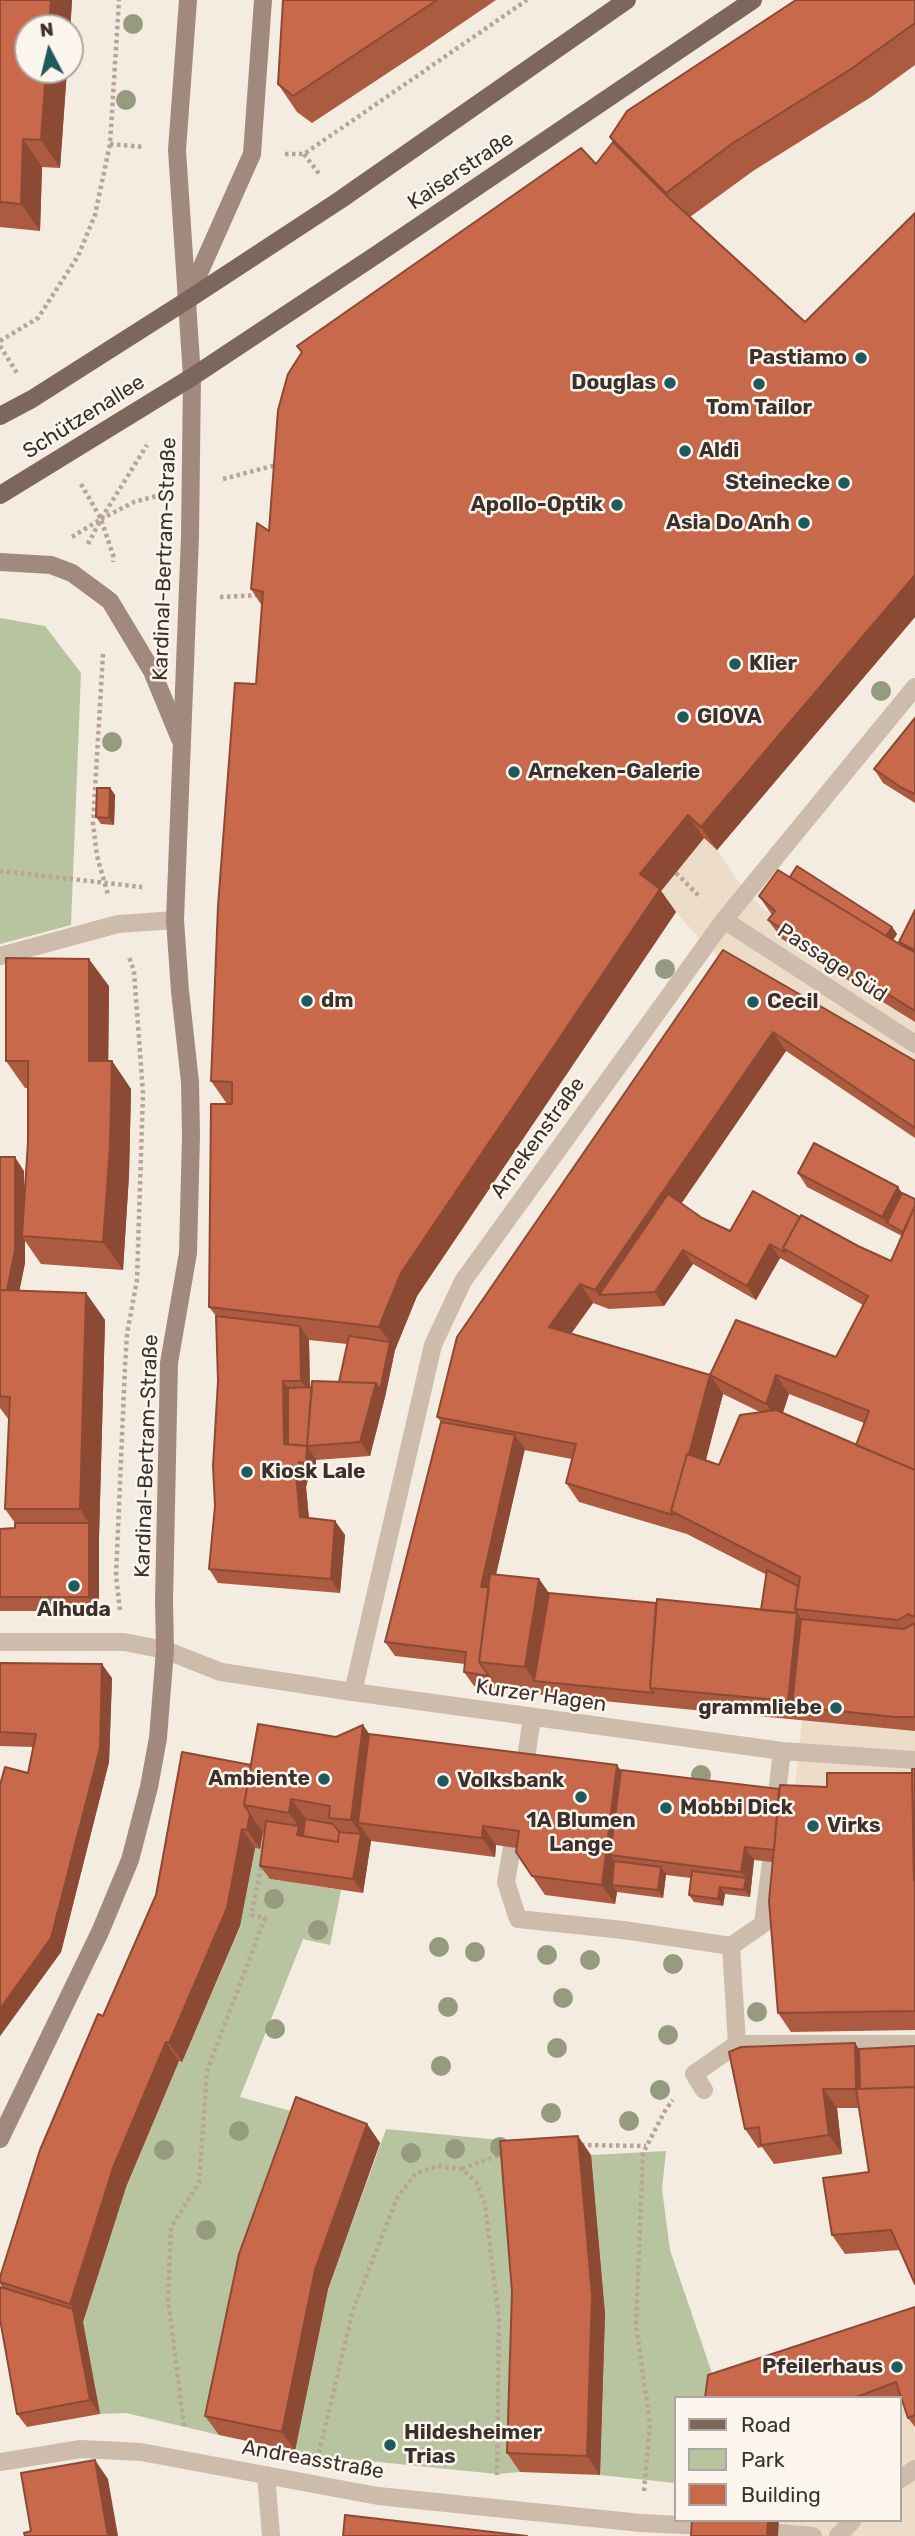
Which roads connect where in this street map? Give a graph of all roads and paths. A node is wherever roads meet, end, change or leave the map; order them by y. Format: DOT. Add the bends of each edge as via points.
graph roads {
  1 [pos="119,0"];
  2 [pos="188,0"];
  3 [pos="263,0"];
  4 [pos="527,0"];
  5 [pos="627,0"];
  6 [pos="753,0"];
  7 [pos="110,144"];
  8 [pos="177,150"];
  9 [pos="252,154"];
  10 [pos="186,302"];
  11 [pos="0,341"];
  12 [pos="192,377"];
  13 [pos="0,416"];
  14 [pos="278,452"];
  15 [pos="190,487"];
  16 [pos="0,495"];
  17 [pos="0,562"];
  18 [pos="72,573"];
  19 [pos="268,594"];
  20 [pos="188,598"];
  21 [pos="103,650"];
  22 [pos="915,687"];
  23 [pos="182,744"];
  24 [pos="0,871"];
  25 [pos="104,884"];
  26 [pos="175,889"];
  27 [pos="175,920"];
  28 [pos="724,920"];
  29 [pos="118,925"];
  30 [pos="0,956"];
  31 [pos="915,1044"];
  32 [pos="0,1642"];
  33 [pos="124,1642"];
  34 [pos="165,1650"];
  35 [pos="353,1692"];
  36 [pos="532,1718"];
  37 [pos="782,1751"];
  38 [pos="915,1760"];
  39 [pos="524,1771"];
  40 [pos="776,1802"];
  41 [pos="512,1847"];
  42 [pos="771,1862"];
  43 [pos="262,1864"];
  44 [pos="732,1946"];
  45 [pos="737,2044"];
  46 [pos="915,2044"];
  47 [pos="694,2074"];
  48 [pos="704,2090"];
  49 [pos="0,2139"];
  50 [pos="577,2145"];
  51 [pos="646,2146"];
  52 [pos="511,2150"];
  53 [pos="462,2169"];
  54 [pos="189,2461"];
  55 [pos="0,2462"];
  56 [pos="266,2475"];
  57 [pos="312,2484"];
  58 [pos="497,2508"];
  59 [pos="641,2522"];
  60 [pos="851,2522"];
  61 [pos="695,2525"];
  62 [pos="778,2533"];
  63 [pos="271,2536"];
  64 [pos="813,2536"];
  65 [pos="838,2536"];
  1 -- 7 [label="path"];
  2 -- 8 [label="street, Kardinal-Bertram-Straße"];
  3 -- 9 [label="street"];
  4 -- 9 [label="path" via="304,154"];
  5 -- 10 [label="main road"];
  6 -- 12 [label="main road, Kaiserstraße"];
  7 -- 8 [label="path"];
  7 -- 11 [label="path" via="95,215 78,256 38,318"];
  8 -- 10 [label="street, Kardinal-Bertram-Straße"];
  9 -- 10 [label="street"];
  10 -- 12 [label="street, Kardinal-Bertram-Straße"];
  10 -- 13 [label="main road, Schützenallee"];
  12 -- 15 [label="street, Kardinal-Bertram-Straße"];
  12 -- 16 [label="main road, Schützenallee"];
  14 -- 15 [label="path" via="276,465"];
  15 -- 18 [label="path" via="134,502 101,519"];
  15 -- 20 [label="street, Kardinal-Bertram-Straße"];
  17 -- 18 [label="street, Kardinal-Bertram-Straße" via="51,565"];
  18 -- 23 [label="street, Kardinal-Bertram-Straße" via="110,601 152,671"];
  19 -- 20 [label="path"];
  20 -- 23 [label="street, Kardinal-Bertram-Straße"];
  21 -- 25 [label="path" via="93,824"];
  22 -- 28 [label="street, Arnekenstraße"];
  23 -- 26 [label="street, Kardinal-Bertram-Straße"];
  24 -- 25 [label="path"];
  25 -- 26 [label="path"];
  25 -- 29 [label="path"];
  26 -- 27 [label="street, Kardinal-Bertram-Straße"];
  27 -- 29 [label="street"];
  27 -- 34 [label="street, Kardinal-Bertram-Straße" via="191,1105 188,1253 169,1363"];
  28 -- 31 [label="street, Passage Süd"];
  28 -- 35 [label="street, Arnekenstraße" via="463,1281 433,1345"];
  29 -- 30 [label="street"];
  29 -- 33 [label="path" via="134,971 143,1093 137,1280 127,1334 116,1576"];
  32 -- 33 [label="street, Kurzer Hagen"];
  33 -- 34 [label="street, Kurzer Hagen"];
  34 -- 35 [label="street, Kurzer Hagen" via="220,1672"];
  34 -- 49 [label="street, Kardinal-Bertram-Straße" via="158,1738 130,1860"];
  35 -- 36 [label="street, Kurzer Hagen"];
  36 -- 37 [label="street, Kurzer Hagen"];
  36 -- 39 [label="street"];
  37 -- 38 [label="street, Kurzer Hagen"];
  37 -- 40 [label="street"];
  41 -- 44 [label="street" via="506,1882 518,1919"];
  42 -- 44 [label="street" via="763,1924"];
  43 -- 54 [label="path" via="251,1915 265,1918 207,2071 199,2183 172,2227 168,2299"];
  44 -- 45 [label="street"];
  45 -- 46 [label="street"];
  45 -- 47 [label="street"];
  47 -- 48 [label="street"];
  47 -- 51 [label="path" via="666,2109"];
  50 -- 51 [label="path"];
  51 -- 59 [label="path" via="636,2325 650,2424"];
  52 -- 53 [label="path"];
  53 -- 57 [label="path" via="437,2166 415,2175 397,2198 353,2310"];
  53 -- 58 [label="path" via="476,2182 485,2204 499,2320"];
  54 -- 55 [label="street, Andreasstraße" via="141,2452 81,2449"];
  54 -- 56 [label="street, Andreasstraße"];
  56 -- 57 [label="street, Andreasstraße"];
  56 -- 63 [label="street"];
  57 -- 58 [label="street, Andreasstraße"];
  58 -- 59 [label="street, Andreasstraße"];
  59 -- 61 [label="street, Andreasstraße"];
  60 -- 65 [label="street"];
  62 -- 64 [label="street"];
}
